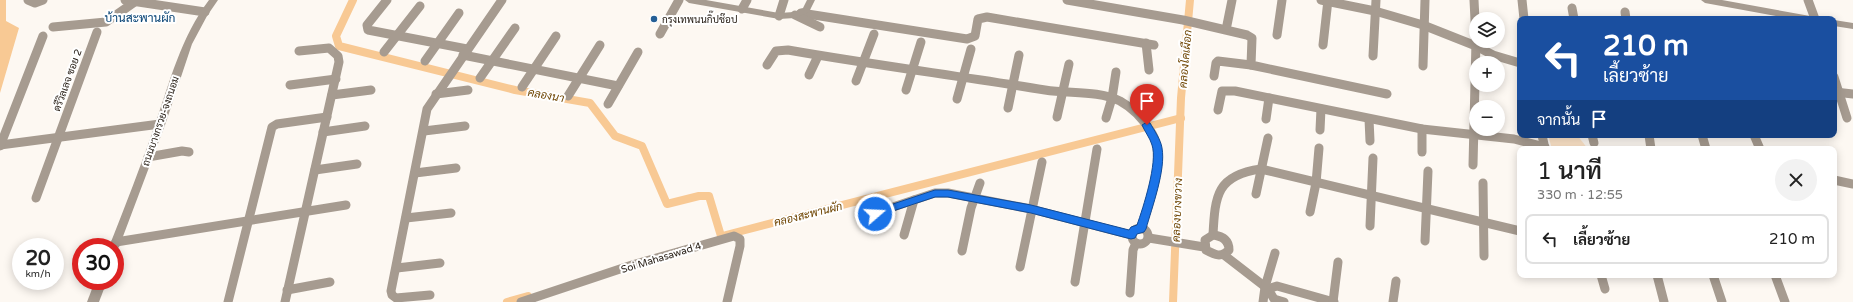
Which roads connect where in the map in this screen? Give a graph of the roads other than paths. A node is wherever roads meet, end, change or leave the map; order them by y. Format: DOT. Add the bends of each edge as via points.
graph roads {
  1 [pos="28,0"];
  2 [pos="43,0"];
  3 [pos="126,0"];
  4 [pos="214,0"];
  5 [pos="387,0"];
  6 [pos="502,0"];
  7 [pos="679,0"];
  8 [pos="689,0"];
  9 [pos="747,0"];
  10 [pos="784,0"];
  11 [pos="811,0"];
  12 [pos="1067,0"];
  13 [pos="1232,0"];
  14 [pos="1282,0"];
  15 [pos="1325,0"];
  16 [pos="1376,0"];
  17 [pos="1425,0"];
  18 [pos="1474,0"];
  19 [pos="1522,0"];
  20 [pos="1705,0"];
  21 [pos="1808,0"];
  22 [pos="706,1"];
  23 [pos="136,2"];
  24 [pos="1727,2"];
  25 [pos="420,6"];
  26 [pos="1572,8"];
  27 [pos="742,9"];
  28 [pos="1375,11"];
  29 [pos="205,12"];
  30 [pos="1475,12"];
  31 [pos="459,13"];
  32 [pos="798,14"];
  33 [pos="779,16"];
  34 [pos="1524,16"];
  35 [pos="1573,16"];
  36 [pos="1795,16"];
  37 [pos="1814,16"];
  38 [pos="1837,23"];
  39 [pos="1227,25"];
  40 [pos="1423,25"];
  41 [pos="1853,26"];
  42 [pos="53,27"];
  43 [pos="820,27"];
  44 [pos="515,28"];
  45 [pos="97,32"];
  46 [pos="660,34"];
  47 [pos="874,34"];
  48 [pos="397,35"];
  49 [pos="1277,35"];
  50 [pos="44,36"];
  51 [pos="556,36"];
  52 [pos="1469,40"];
  53 [pos="921,42"];
  54 [pos="437,44"];
  55 [pos="600,45"];
  56 [pos="1323,45"];
  57 [pos="1476,48"];
  58 [pos="1484,48"];
  59 [pos="971,49"];
  60 [pos="299,51"];
  61 [pos="384,52"];
  62 [pos="465,52"];
  63 [pos="638,52"];
  64 [pos="1019,55"];
  65 [pos="818,56"];
  66 [pos="1373,56"];
  67 [pos="425,61"];
  68 [pos="492,61"];
  69 [pos="1517,62"];
  70 [pos="863,63"];
  71 [pos="1069,64"];
  72 [pos="767,65"];
  73 [pos="1251,65"];
  74 [pos="1423,66"];
  75 [pos="534,69"];
  76 [pos="1149,70"];
  77 [pos="912,71"];
  78 [pos="1116,72"];
  79 [pos="809,75"];
  80 [pos="1214,76"];
  81 [pos="963,77"];
  82 [pos="480,78"];
  83 [pos="579,78"];
  84 [pos="336,79"];
  85 [pos="856,81"];
  86 [pos="290,85"];
  87 [pos="618,86"];
  88 [pos="1012,86"];
  89 [pos="522,87"];
  90 [pos="371,90"];
  91 [pos="468,90"];
  92 [pos="906,90"];
  93 [pos="1063,93"];
  94 [pos="1837,93"];
  95 [pos="436,94"];
  96 [pos="1387,94"];
  97 [pos="1853,94"];
  98 [pos="332,95"];
  99 [pos="568,96"];
  100 [pos="1112,98"];
  101 [pos="1269,98"];
  102 [pos="957,99"];
  103 [pos="1475,100"];
  104 [pos="608,104"];
  105 [pos="1008,108"];
  106 [pos="1320,109"];
  107 [pos="1218,110"];
  108 [pos="327,117"];
  109 [pos="1058,117"];
  110 [pos="1106,118"];
  111 [pos="1847,118"];
  112 [pos="1266,119"];
  113 [pos="1369,119"];
  114 [pos="160,124"];
  115 [pos="365,126"];
  116 [pos="465,126"];
  117 [pos="1422,129"];
  118 [pos="1320,130"];
  119 [pos="424,131"];
  120 [pos="323,132"];
  121 [pos="1469,135"];
  122 [pos="58,136"];
  123 [pos="1474,136"];
  124 [pos="1268,138"];
  125 [pos="1370,141"];
  126 [pos="0,146"];
  127 [pos="1538,146"];
  128 [pos="1319,148"];
  129 [pos="1097,149"];
  130 [pos="189,152"];
  131 [pos="1422,152"];
  132 [pos="148,157"];
  133 [pos="1373,158"];
  134 [pos="1042,162"];
  135 [pos="357,164"];
  136 [pos="1473,165"];
  137 [pos="456,168"];
  138 [pos="1261,169"];
  139 [pos="315,170"];
  140 [pos="1428,171"];
  141 [pos="415,173"];
  142 [pos="1837,181"];
  143 [pos="980,183"];
  144 [pos="1316,183"];
  145 [pos="1483,183"];
  146 [pos="1853,184"];
  147 [pos="1256,194"];
  148 [pos="1370,195"];
  149 [pos="36,198"];
  150 [pos="975,199"];
  151 [pos="914,200"];
  152 [pos="346,205"];
  153 [pos="1031,209"];
  154 [pos="1427,209"];
  155 [pos="307,211"];
  156 [pos="1310,212"];
  157 [pos="452,213"];
  158 [pos="875,214"];
  159 [pos="406,218"];
  160 [pos="249,221"];
  161 [pos="1084,221"];
  162 [pos="1484,223"];
  163 [pos="1370,226"];
  164 [pos="1141,229"];
  165 [pos="1517,230"];
  166 [pos="904,235"];
  167 [pos="1213,235"];
  168 [pos="117,238"];
  169 [pos="1149,238"];
  170 [pos="1134,239"];
  171 [pos="1424,241"];
  172 [pos="124,242"];
  173 [pos="1204,247"];
  174 [pos="962,251"];
  175 [pos="1275,253"];
  176 [pos="1224,255"];
  177 [pos="1484,256"];
  178 [pos="1338,262"];
  179 [pos="440,263"];
  180 [pos="1020,267"];
  181 [pos="397,268"];
  182 [pos="1602,278"];
  183 [pos="1658,278"];
  184 [pos="1715,278"];
  185 [pos="1776,278"];
  186 [pos="1396,281"];
  187 [pos="330,282"];
  188 [pos="1075,282"];
  189 [pos="1267,288"];
  190 [pos="1605,289"];
  191 [pos="98,290"];
  192 [pos="287,290"];
  193 [pos="1130,293"];
  194 [pos="430,295"];
  195 [pos="93,302"];
  196 [pos="228,302"];
  197 [pos="285,302"];
  198 [pos="521,302"];
  199 [pos="727,302"];
  200 [pos="1263,302"];
  201 [pos="1284,302"];
  202 [pos="1334,302"];
  203 [pos="1393,302"];
  204 [pos="1664,302"];
  205 [pos="1722,302"];
  206 [pos="1785,302"];
  1 -- 2 [label="street" via="35,3"];
  3 -- 23 [label="street"];
  4 -- 29 [label="street, ถนนบางกรวย-จงถนอม"];
  5 -- 48 [label="street" via="366,28"];
  6 -- 62 [label="street"];
  7 -- 46 [label="street"];
  8 -- 22 [label="street"];
  9 -- 27 [label="street"];
  10 -- 33 [label="street"];
  11 -- 32 [label="street" via="806,10"];
  12 -- 73 [label="street" via="1183,20 1247,35 1252,38"];
  13 -- 39 [label="street"];
  14 -- 49 [label="street"];
  15 -- 28 [label="street"];
  15 -- 56 [label="street"];
  16 -- 28 [label="street"];
  17 -- 40 [label="street"];
  18 -- 30 [label="street"];
  19 -- 34 [label="street"];
  20 -- 24 [label="street"];
  21 -- 37 [label="street"];
  22 -- 27 [label="street"];
  23 -- 29 [label="street"];
  23 -- 42 [label="street" via="106,22"];
  24 -- 36 [label="street"];
  25 -- 48 [label="street"];
  26 -- 35 [label="street"];
  27 -- 33 [label="street"];
  28 -- 40 [label="street"];
  28 -- 66 [label="street"];
  29 -- 114 [label="street, ถนนบางกรวย-จงถนอม" via="186,47"];
  31 -- 54 [label="street"];
  32 -- 33 [label="street"];
  32 -- 43 [label="street" via="805,21"];
  32 -- 76 [label="street" via="966,39 974,36 978,19 987,17 1150,44"];
  38 -- 41 [label="street"];
  40 -- 52 [label="street"];
  40 -- 74 [label="street"];
  44 -- 68 [label="street"];
  45 -- 122 [label="street, ดรีวิลเลจ ซอย 2"];
  47 -- 70 [label="street"];
  48 -- 54 [label="street"];
  48 -- 61 [label="street"];
  50 -- 126 [label="street"];
  51 -- 75 [label="street"];
  53 -- 77 [label="street"];
  54 -- 62 [label="street"];
  54 -- 67 [label="street"];
  55 -- 83 [label="street"];
  57 -- 103 [label="street"];
  58 -- 69 [label="street" via="1493,55"];
  59 -- 81 [label="street"];
  60 -- 84 [label="street" via="329,48 335,52 339,62"];
  62 -- 68 [label="street"];
  62 -- 95 [label="street"];
  63 -- 87 [label="street"];
  64 -- 88 [label="street"];
  65 -- 70 [label="street"];
  65 -- 72 [label="street" via="781,49 773,54"];
  65 -- 79 [label="street"];
  68 -- 75 [label="street"];
  68 -- 82 [label="street"];
  70 -- 77 [label="street"];
  70 -- 85 [label="street"];
  71 -- 93 [label="street"];
  73 -- 80 [label="street" via="1218,61"];
  73 -- 96 [label="street"];
  75 -- 83 [label="street"];
  75 -- 89 [label="street"];
  77 -- 81 [label="street"];
  77 -- 92 [label="street"];
  78 -- 100 [label="street"];
  81 -- 88 [label="street"];
  81 -- 102 [label="street"];
  83 -- 87 [label="street"];
  83 -- 99 [label="street"];
  84 -- 86 [label="street"];
  84 -- 98 [label="street"];
  87 -- 104 [label="street"];
  88 -- 93 [label="street"];
  88 -- 105 [label="street"];
  90 -- 98 [label="street"];
  91 -- 95 [label="street"];
  93 -- 100 [label="street" via="1096,94"];
  93 -- 109 [label="street"];
  94 -- 97 [label="street"];
  94 -- 111 [label="street"];
  95 -- 119 [label="street" via="429,104"];
  98 -- 108 [label="street"];
  100 -- 110 [label="street"];
  100 -- 164 [label="street" via="1132,108 1152,133 1158,146 1151,198"];
  101 -- 106 [label="street"];
  101 -- 107 [label="street" via="1227,90 1220,95"];
  101 -- 112 [label="street"];
  106 -- 113 [label="street"];
  106 -- 118 [label="street"];
  108 -- 120 [label="street"];
  108 -- 160 [label="street" via="277,124 272,128"];
  113 -- 117 [label="street"];
  113 -- 125 [label="street"];
  114 -- 122 [label="street"];
  114 -- 132 [label="street, ถนนบางกรวย-จงถนอม"];
  115 -- 120 [label="street"];
  116 -- 119 [label="street"];
  117 -- 121 [label="street"];
  117 -- 131 [label="street"];
  119 -- 141 [label="street"];
  120 -- 139 [label="street"];
  122 -- 126 [label="street"];
  122 -- 149 [label="street, ดรีวิลเลจ ซอย 2"];
  123 -- 127 [label="street" via="1514,139"];
  123 -- 136 [label="street"];
  124 -- 138 [label="street"];
  128 -- 144 [label="street"];
  129 -- 161 [label="street"];
  130 -- 132 [label="street"];
  132 -- 168 [label="street, ถนนบางกรวย-จงถนอม"];
  133 -- 148 [label="street"];
  134 -- 153 [label="street"];
  135 -- 139 [label="street"];
  137 -- 141 [label="street"];
  138 -- 144 [label="street"];
  138 -- 147 [label="street"];
  138 -- 167 [label="street" via="1242,172 1226,181 1216,197"];
  139 -- 155 [label="street"];
  140 -- 154 [label="street"];
  141 -- 159 [label="street"];
  142 -- 146 [label="street"];
  143 -- 150 [label="street"];
  144 -- 148 [label="street"];
  144 -- 156 [label="street"];
  145 -- 162 [label="street"];
  148 -- 154 [label="street"];
  148 -- 163 [label="street"];
  150 -- 151 [label="street" via="948,193"];
  150 -- 153 [label="street"];
  150 -- 174 [label="street"];
  151 -- 158 [label="street"];
  151 -- 166 [label="street"];
  152 -- 155 [label="street"];
  153 -- 161 [label="street"];
  153 -- 180 [label="street"];
  154 -- 162 [label="street"];
  154 -- 171 [label="street"];
  155 -- 160 [label="street"];
  155 -- 192 [label="street"];
  157 -- 159 [label="street"];
  159 -- 181 [label="street"];
  160 -- 172 [label="street"];
  160 -- 196 [label="street"];
  161 -- 170 [label="street"];
  161 -- 188 [label="street"];
  162 -- 165 [label="street"];
  162 -- 177 [label="street"];
  164 -- 169 [label="street" via="1147,232"];
  164 -- 170 [label="street" via="1134,230"];
  167 -- 173 [label="street" via="1205,240"];
  167 -- 176 [label="street" via="1222,237 1228,243 1229,250"];
  169 -- 170 [label="street" via="1143,244"];
  169 -- 173 [label="street"];
  170 -- 193 [label="street"];
  173 -- 176 [label="street" via="1212,255"];
  175 -- 189 [label="street"];
  176 -- 189 [label="street"];
  178 -- 202 [label="street"];
  179 -- 181 [label="street"];
  181 -- 194 [label="street" via="392,296 402,298"];
  182 -- 190 [label="street"];
  183 -- 204 [label="street"];
  184 -- 205 [label="street"];
  185 -- 206 [label="street"];
  186 -- 203 [label="street"];
  187 -- 192 [label="street"];
  189 -- 200 [label="street"];
  189 -- 201 [label="street" via="1274,299"];
  189 -- 202 [label="street" via="1277,286"];
  191 -- 195 [label="street"];
  192 -- 197 [label="street"];
  198 -- 199 [label="street, Soi Mahasawad 4" via="632,265 734,236 740,239 740,246"];
}
